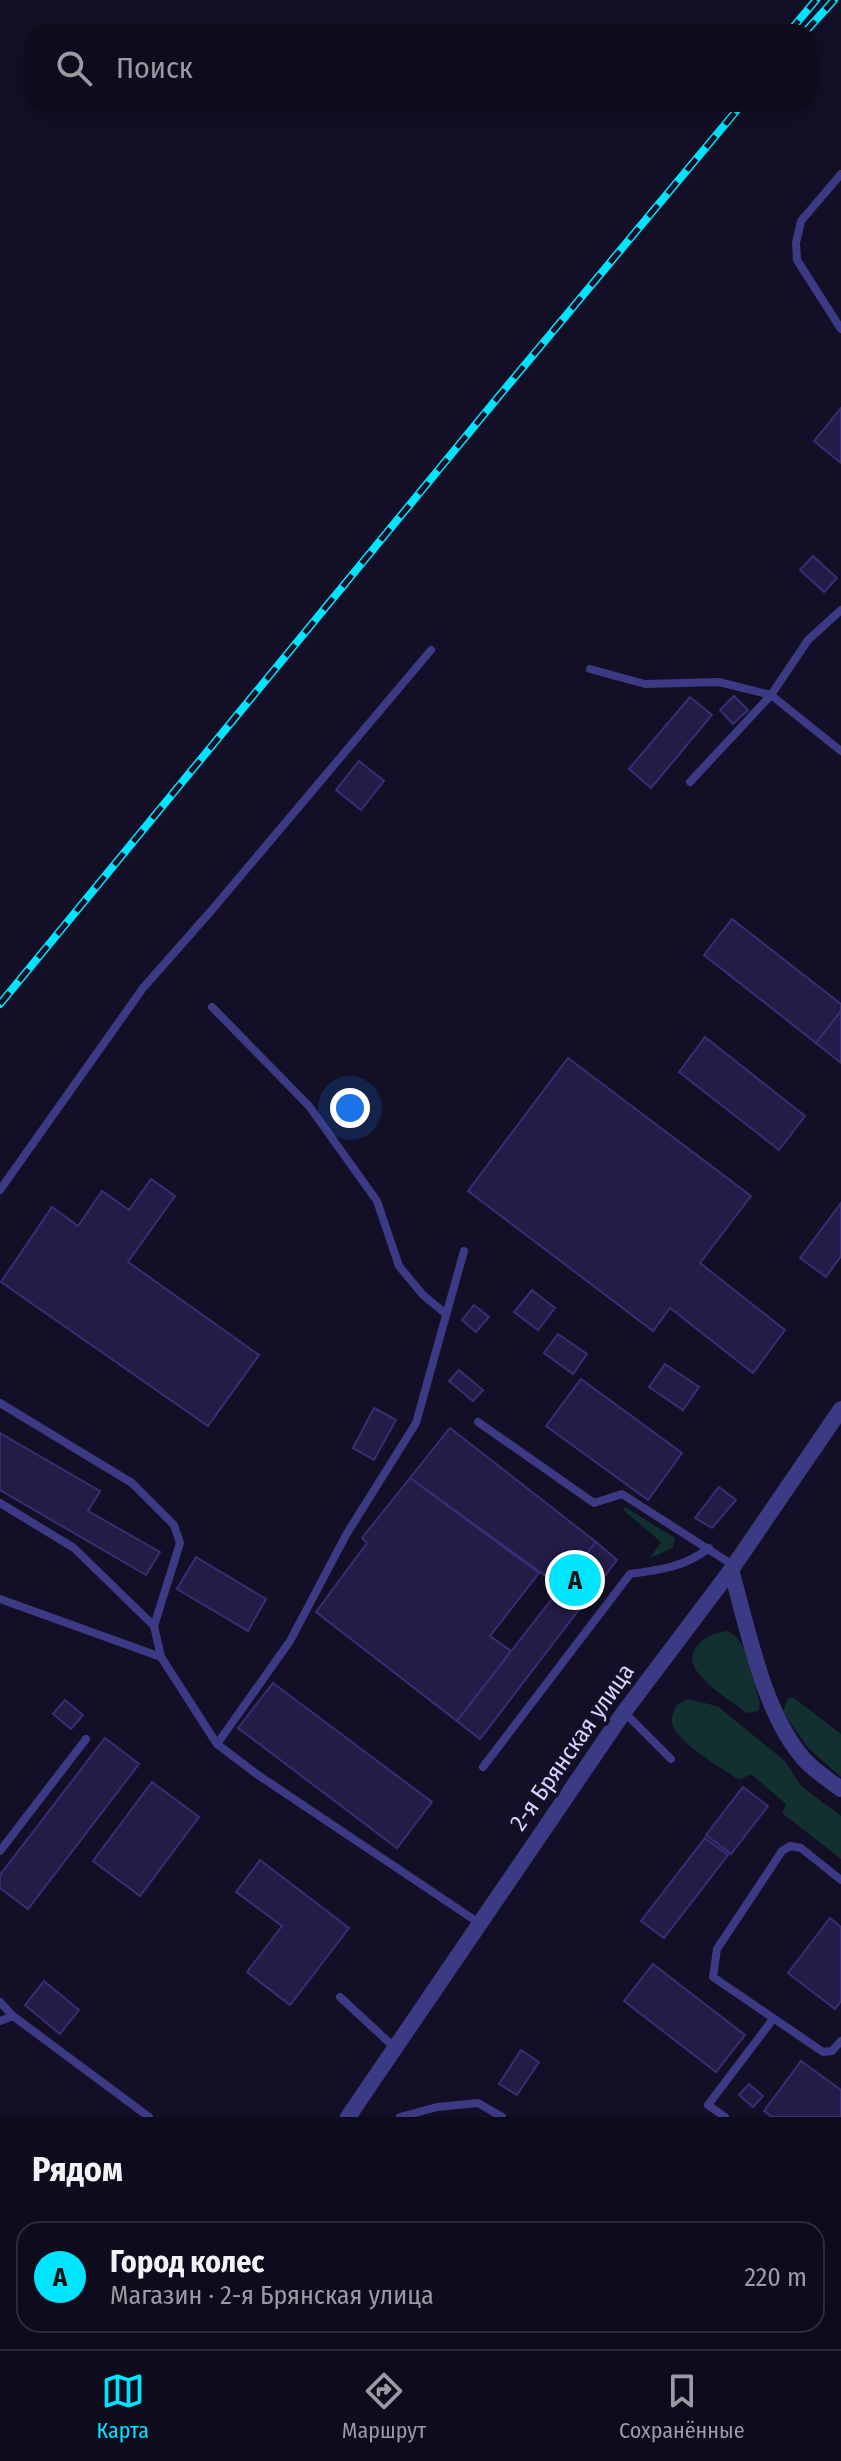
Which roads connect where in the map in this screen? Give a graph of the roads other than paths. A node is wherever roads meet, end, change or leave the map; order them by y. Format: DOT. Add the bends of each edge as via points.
graph roads {
  1 [pos="841,174"];
  2 [pos="841,329"];
  3 [pos="841,610"];
  4 [pos="431,650"];
  5 [pos="590,669"];
  6 [pos="771,695"];
  7 [pos="841,751"];
  8 [pos="690,782"];
  9 [pos="212,1007"];
  10 [pos="0,1190"];
  11 [pos="464,1251"];
  12 [pos="446,1314"];
  13 [pos="0,1403"];
  14 [pos="841,1409"];
  15 [pos="478,1422"];
  16 [pos="0,1503"];
  17 [pos="709,1548"];
  18 [pos="732,1567"];
  19 [pos="0,1599"];
  20 [pos="154,1626"];
  21 [pos="161,1657"];
  22 [pos="624,1712"];
  23 [pos="86,1739"];
  24 [pos="217,1744"];
  25 [pos="671,1759"];
  26 [pos="483,1767"];
  27 [pos="841,1789"];
  28 [pos="0,1851"];
  29 [pos="841,1880"];
  30 [pos="479,1923"];
  31 [pos="340,1997"];
  32 [pos="0,2002"];
  33 [pos="13,2016"];
  34 [pos="773,2019"];
  35 [pos="0,2021"];
  36 [pos="841,2041"];
  37 [pos="394,2047"];
  38 [pos="149,2117"];
  39 [pos="348,2117"];
  40 [pos="400,2117"];
  41 [pos="502,2117"];
  42 [pos="725,2117"];
  1 -- 2 [label="lane" via="801,221 796,243 797,260"];
  3 -- 6 [label="lane" via="808,640"];
  4 -- 10 [label="lane" via="143,988"];
  5 -- 6 [label="lane" via="645,684 719,682"];
  6 -- 7 [label="lane"];
  6 -- 8 [label="lane"];
  9 -- 12 [label="lane" via="309,1106 377,1201 399,1266"];
  11 -- 12 [label="lane"];
  12 -- 24 [label="lane" via="416,1423 346,1535 290,1641"];
  13 -- 20 [label="lane" via="132,1483 174,1525 180,1543"];
  14 -- 18 [label="street, 2-я Брянская улица"];
  15 -- 17 [label="lane" via="594,1503 622,1494"];
  16 -- 20 [label="lane" via="74,1548"];
  17 -- 18 [label="lane"];
  17 -- 26 [label="lane" via="673,1568 630,1574"];
  18 -- 22 [label="street, 2-я Брянская улица"];
  18 -- 27 [label="street" via="781,1727 804,1760"];
  19 -- 21 [label="lane"];
  20 -- 21 [label="lane"];
  21 -- 24 [label="lane"];
  22 -- 25 [label="lane"];
  22 -- 30 [label="street, 2-я Брянская улица"];
  23 -- 28 [label="lane"];
  24 -- 30 [label="lane"];
  29 -- 34 [label="lane" via="801,1848 790,1846 717,1949 713,1977"];
  30 -- 37 [label="street, 2-я Брянская улица"];
  31 -- 37 [label="lane"];
  32 -- 33 [label="lane"];
  33 -- 35 [label="lane"];
  33 -- 38 [label="lane"];
  34 -- 36 [label="lane" via="823,2052"];
  34 -- 42 [label="lane" via="708,2105"];
  37 -- 39 [label="street, 2-я Брянская улица"];
  40 -- 41 [label="lane" via="478,2103"];
}
